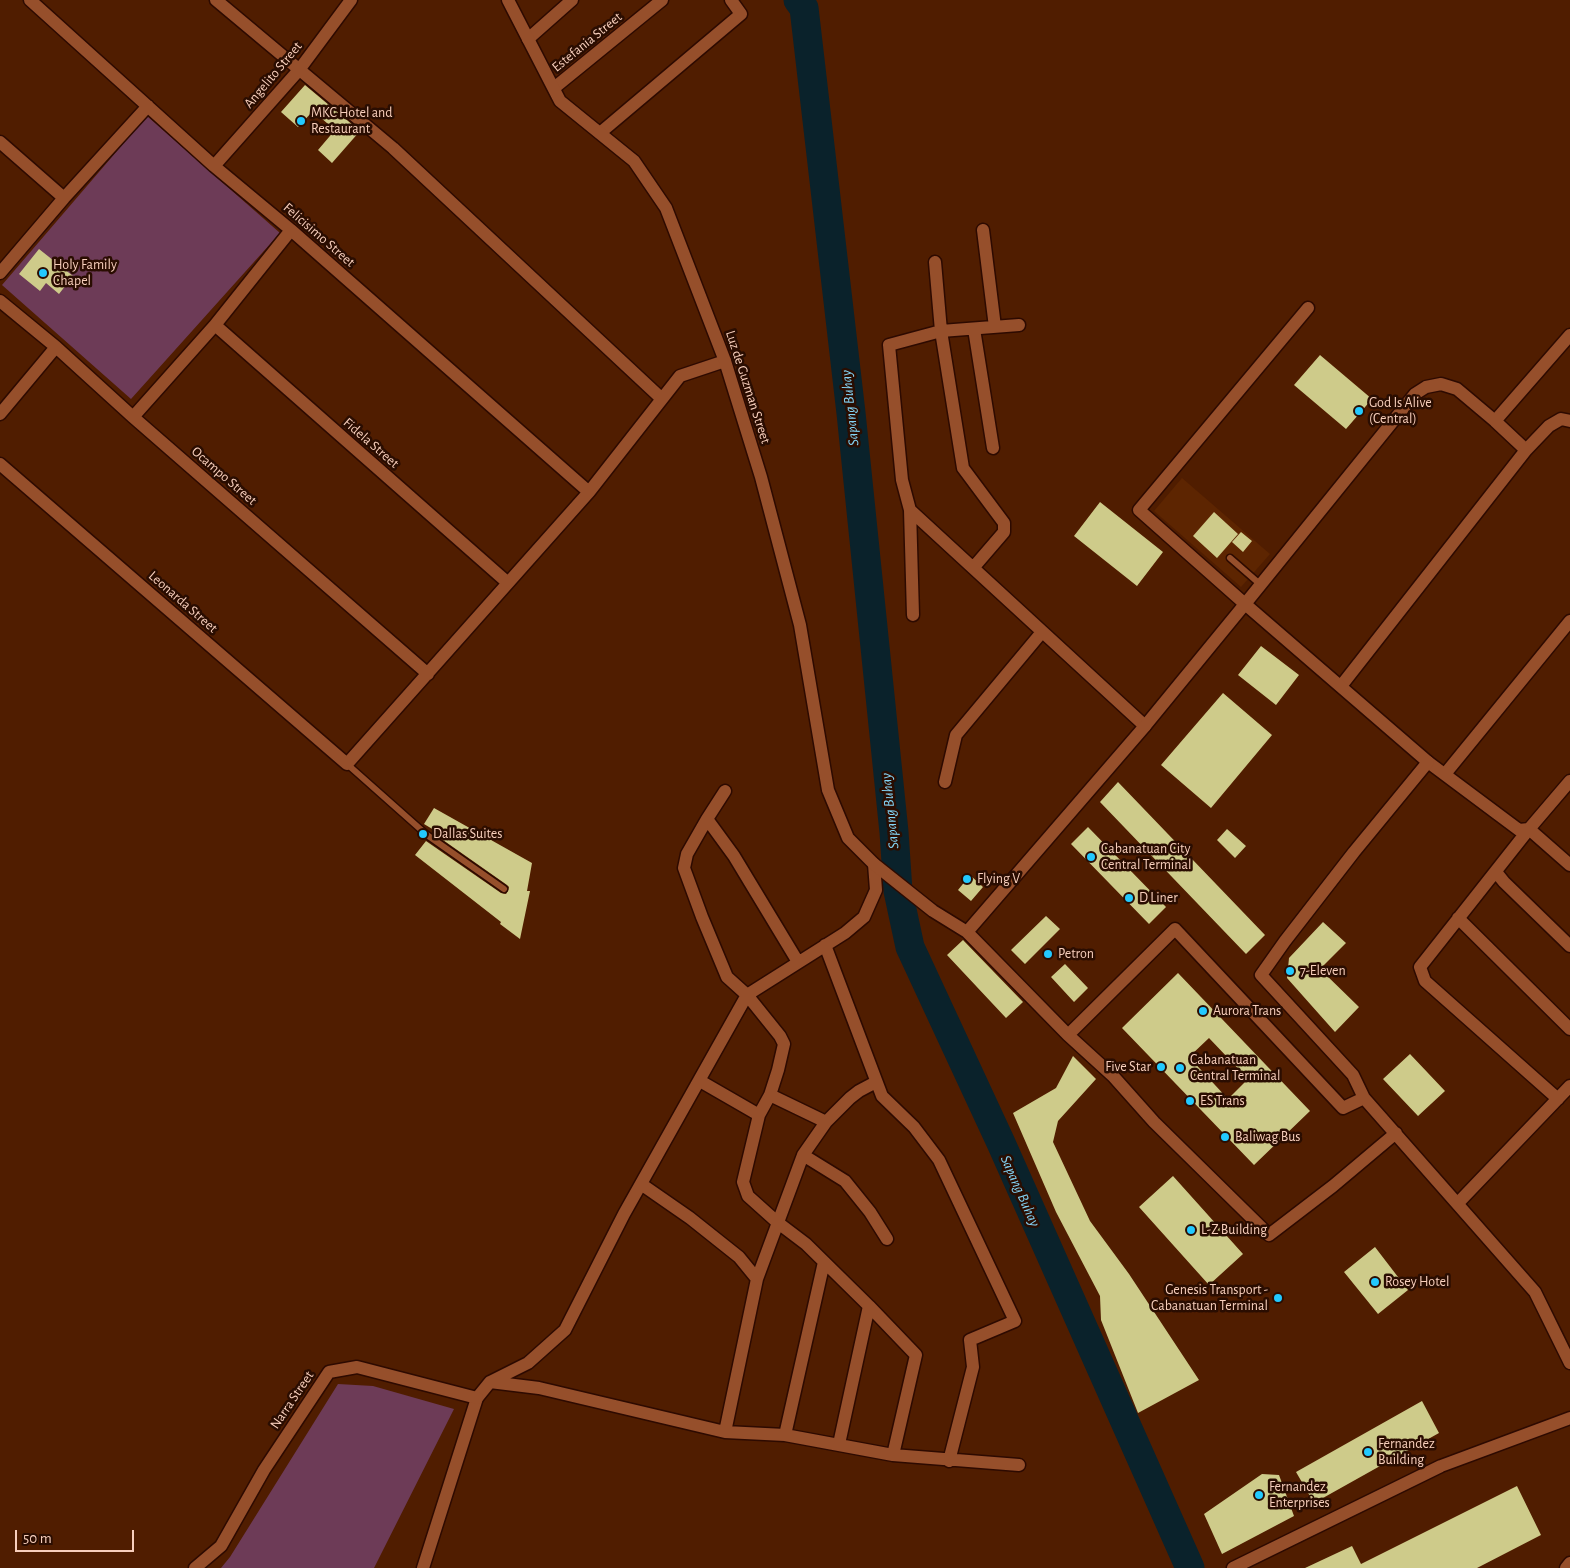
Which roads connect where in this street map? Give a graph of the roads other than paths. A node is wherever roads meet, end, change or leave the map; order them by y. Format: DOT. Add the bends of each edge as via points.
graph roads {
  1 [pos="30,0"];
  2 [pos="216,0"];
  3 [pos="351,0"];
  4 [pos="508,0"];
  5 [pos="572,0"];
  6 [pos="662,0"];
  7 [pos="731,0"];
  8 [pos="528,39"];
  9 [pos="298,70"];
  10 [pos="554,88"];
  11 [pos="148,106"];
  12 [pos="600,133"];
  13 [pos="0,142"];
  14 [pos="214,166"];
  15 [pos="64,198"];
  16 [pos="291,230"];
  17 [pos="983,230"];
  18 [pos="935,262"];
  19 [pos="0,273"];
  20 [pos="0,301"];
  21 [pos="1308,308"];
  22 [pos="215,325"];
  23 [pos="1019,325"];
  24 [pos="996,327"];
  25 [pos="974,329"];
  26 [pos="941,331"];
  27 [pos="1570,334"];
  28 [pos="56,347"];
  29 [pos="725,361"];
  30 [pos="662,399"];
  31 [pos="0,414"];
  32 [pos="133,417"];
  33 [pos="1495,421"];
  34 [pos="1570,421"];
  35 [pos="993,448"];
  36 [pos="1526,450"];
  37 [pos="0,464"];
  38 [pos="589,492"];
  39 [pos="910,510"];
  40 [pos="1230,558"];
  41 [pos="973,568"];
  42 [pos="508,583"];
  43 [pos="1261,585"];
  44 [pos="1245,604"];
  45 [pos="913,615"];
  46 [pos="1570,621"];
  47 [pos="1042,632"];
  48 [pos="428,674"];
  49 [pos="1341,686"];
  50 [pos="1145,726"];
  51 [pos="1428,762"];
  52 [pos="347,764"];
  53 [pos="1445,774"];
  54 [pos="944,782"];
  55 [pos="1569,785"];
  56 [pos="725,791"];
  57 [pos="707,819"];
  58 [pos="1529,829"];
  59 [pos="874,864"];
  60 [pos="1570,865"];
  61 [pos="1496,872"];
  62 [pos="504,889"];
  63 [pos="1458,918"];
  64 [pos="967,932"];
  65 [pos="825,945"];
  66 [pos="1570,946"];
  67 [pos="798,962"];
  68 [pos="747,995"];
  69 [pos="1570,1030"];
  70 [pos="1068,1035"];
  71 [pos="700,1081"];
  72 [pos="876,1082"];
  73 [pos="1570,1086"];
  74 [pos="770,1095"];
  75 [pos="1364,1098"];
  76 [pos="1558,1098"];
  77 [pos="760,1115"];
  78 [pos="826,1122"];
  79 [pos="1396,1133"];
  80 [pos="803,1155"];
  81 [pos="641,1184"];
  82 [pos="1458,1203"];
  83 [pos="778,1222"];
  84 [pos="887,1239"];
  85 [pos="824,1262"];
  86 [pos="757,1279"];
  87 [pos="869,1306"];
  88 [pos="1570,1363"];
  89 [pos="490,1382"];
  90 [pos="477,1398"];
  91 [pos="1570,1418"];
  92 [pos="725,1432"];
  93 [pos="786,1434"];
  94 [pos="839,1444"];
  95 [pos="893,1456"];
  96 [pos="949,1461"];
  97 [pos="1019,1465"];
  98 [pos="1570,1563"];
  99 [pos="195,1568"];
  100 [pos="424,1568"];
  101 [pos="1233,1568"];
  102 [pos="1566,1568"];
  1 -- 11 [label="street, Felicisimo Street"];
  2 -- 9 [label="street"];
  3 -- 9 [label="street, Angelito Street"];
  4 -- 8 [label="street, Luz de Guzman Street"];
  5 -- 8 [label="street"];
  6 -- 10 [label="street, Estefania Street"];
  7 -- 12 [label="street" via="741,14"];
  8 -- 10 [label="street, Luz de Guzman Street"];
  9 -- 14 [label="street, Angelito Street"];
  9 -- 30 [label="street" via="393,148"];
  10 -- 12 [label="street, Luz de Guzman Street" via="560,101"];
  11 -- 14 [label="street, Felicisimo Street"];
  11 -- 15 [label="street"];
  12 -- 29 [label="street, Luz de Guzman Street" via="634,161 666,208"];
  13 -- 15 [label="street"];
  14 -- 16 [label="street, Felicisimo Street"];
  15 -- 19 [label="street"];
  16 -- 22 [label="street"];
  16 -- 38 [label="street, Felicisimo Street"];
  17 -- 24 [label="street"];
  18 -- 26 [label="street"];
  20 -- 28 [label="street, Ocampo Street"];
  21 -- 44 [label="street" via="1140,510"];
  22 -- 32 [label="street"];
  22 -- 42 [label="street, Fidela Street"];
  23 -- 24 [label="street"];
  24 -- 25 [label="street"];
  25 -- 26 [label="street"];
  25 -- 35 [label="street"];
  26 -- 39 [label="street" via="889,344 902,480"];
  26 -- 41 [label="street" via="963,468 1004,523 1004,532"];
  27 -- 33 [label="street"];
  28 -- 31 [label="street"];
  28 -- 32 [label="street, Ocampo Street"];
  29 -- 30 [label="street" via="680,376"];
  29 -- 59 [label="street, Luz de Guzman Street" via="761,477 800,625 828,790 848,838"];
  30 -- 38 [label="street"];
  32 -- 48 [label="street, Ocampo Street"];
  33 -- 36 [label="street"];
  33 -- 43 [label="street" via="1456,389 1441,384 1426,386 1416,394"];
  34 -- 36 [label="street" via="1561,420 1549,426"];
  36 -- 49 [label="street"];
  37 -- 52 [label="street, Leonarda Street"];
  38 -- 42 [label="street"];
  39 -- 41 [label="street"];
  39 -- 45 [label="street"];
  40 -- 43 [label="lane"];
  41 -- 47 [label="street"];
  42 -- 48 [label="street"];
  43 -- 44 [label="street"];
  44 -- 49 [label="street"];
  44 -- 50 [label="street"];
  46 -- 53 [label="street"];
  47 -- 50 [label="street"];
  47 -- 54 [label="street" via="956,735"];
  48 -- 52 [label="street"];
  49 -- 51 [label="street"];
  50 -- 64 [label="street"];
  51 -- 53 [label="street"];
  51 -- 75 [label="street" via="1284,941 1261,975 1353,1075"];
  52 -- 62 [label="lane" via="427,835"];
  53 -- 58 [label="street" via="1519,830"];
  55 -- 58 [label="street"];
  56 -- 57 [label="street"];
  57 -- 67 [label="street" via="734,856"];
  57 -- 68 [label="street" via="687,854 684,868 727,977"];
  58 -- 60 [label="street"];
  58 -- 61 [label="street"];
  59 -- 64 [label="street" via="933,911"];
  59 -- 65 [label="street" via="876,890 864,917"];
  61 -- 63 [label="street"];
  61 -- 66 [label="street"];
  63 -- 69 [label="street"];
  63 -- 76 [label="street" via="1420,967 1425,981"];
  64 -- 70 [label="street"];
  65 -- 67 [label="street"];
  65 -- 72 [label="street"];
  67 -- 68 [label="street"];
  68 -- 71 [label="street"];
  68 -- 74 [label="street" via="784,1044"];
  70 -- 75 [label="street" via="1174,929 1343,1108"];
  70 -- 79 [label="street" via="1113,1076 1154,1122 1269,1235"];
  71 -- 77 [label="street"];
  71 -- 81 [label="street"];
  72 -- 78 [label="street" via="859,1091"];
  72 -- 96 [label="street" via="882,1096 914,1127 939,1160 1015,1321 970,1340 973,1367"];
  73 -- 76 [label="street"];
  74 -- 77 [label="street"];
  74 -- 78 [label="street"];
  75 -- 79 [label="street"];
  76 -- 82 [label="street"];
  77 -- 83 [label="street" via="743,1182 748,1196"];
  78 -- 80 [label="street"];
  79 -- 82 [label="street"];
  80 -- 83 [label="street"];
  80 -- 84 [label="street" via="844,1181"];
  81 -- 86 [label="street" via="733,1252"];
  81 -- 89 [label="street" via="565,1330 528,1363"];
  82 -- 88 [label="street" via="1535,1292"];
  83 -- 85 [label="street"];
  83 -- 86 [label="street"];
  85 -- 87 [label="street"];
  85 -- 93 [label="street"];
  86 -- 92 [label="street"];
  87 -- 94 [label="street"];
  87 -- 95 [label="street" via="916,1356"];
  89 -- 90 [label="street"];
  89 -- 92 [label="street" via="539,1388"];
  90 -- 99 [label="street, Narra Street" via="357,1367 329,1372 264,1470 220,1546"];
  90 -- 100 [label="street"];
  91 -- 101 [label="street" via="1441,1466"];
  92 -- 93 [label="street"];
  93 -- 94 [label="street"];
  94 -- 95 [label="street"];
  95 -- 96 [label="street"];
  96 -- 97 [label="street"];
  98 -- 102 [label="street"];
}
